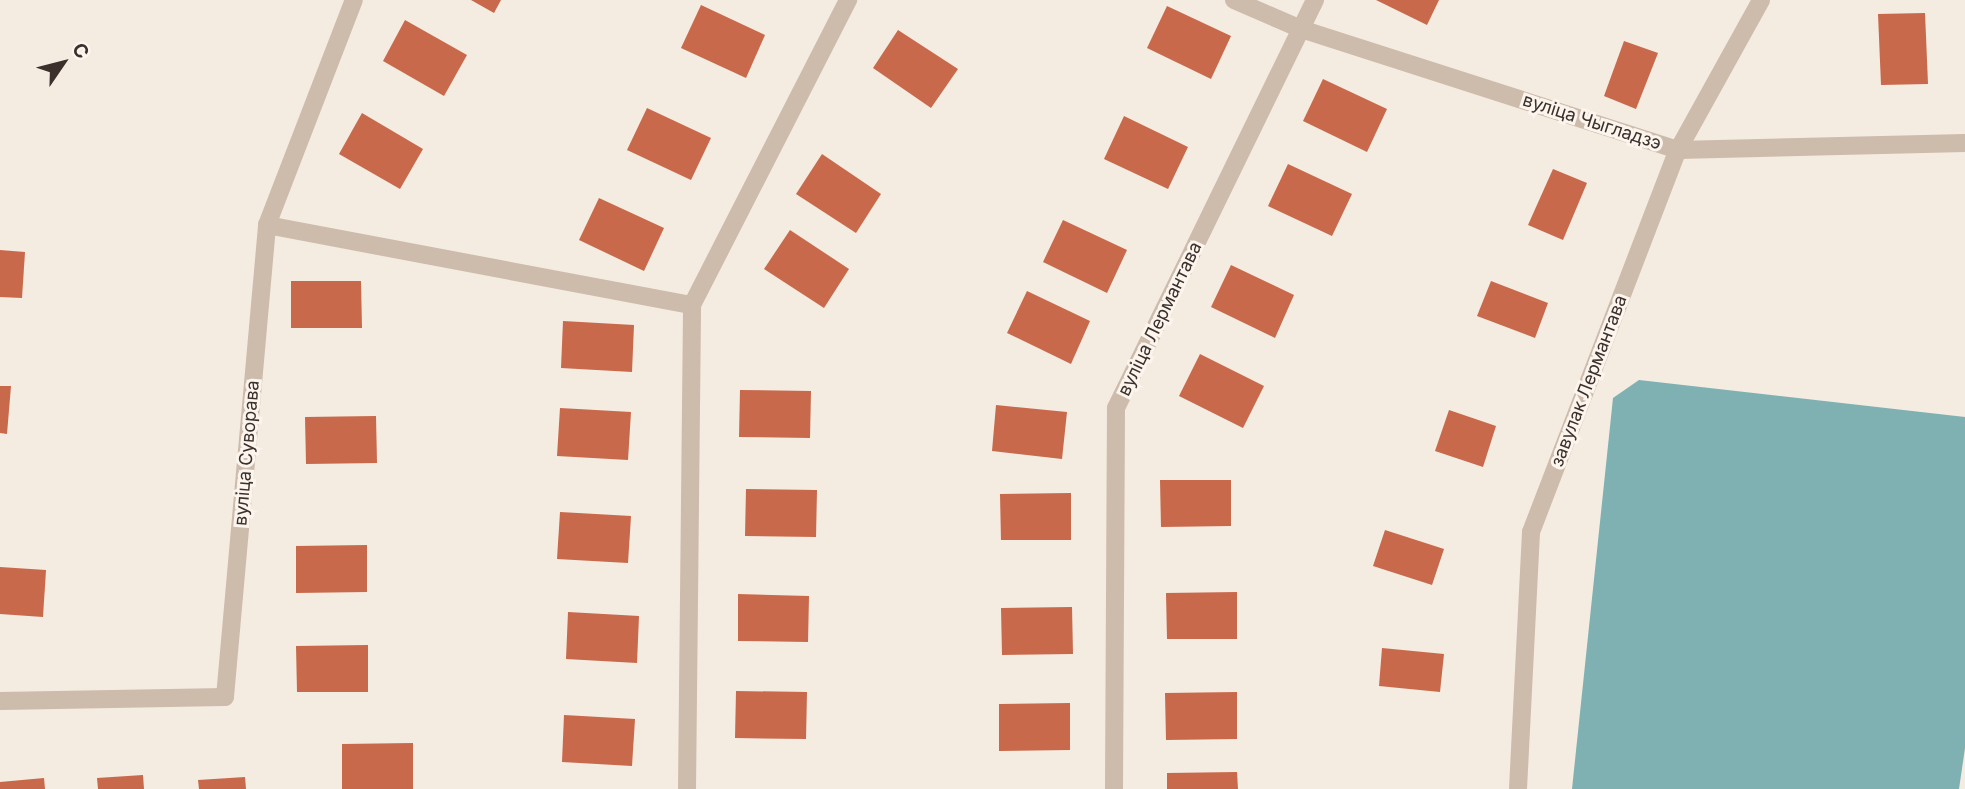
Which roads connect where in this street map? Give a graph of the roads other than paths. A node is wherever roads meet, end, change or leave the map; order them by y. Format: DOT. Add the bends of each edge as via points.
graph roads {
  1 [pos="354,0"];
  2 [pos="848,0"];
  3 [pos="1234,0"];
  4 [pos="1315,0"];
  5 [pos="1761,0"];
  6 [pos="1301,29"];
  7 [pos="1965,143"];
  8 [pos="1678,150"];
  9 [pos="267,225"];
  10 [pos="692,305"];
  11 [pos="0,701"];
  12 [pos="687,789"];
  13 [pos="1114,789"];
  14 [pos="1518,789"];
  1 -- 9 [label="street, вуліца Суворава"];
  2 -- 10 [label="street"];
  3 -- 6 [label="street, вуліца Чыгладзэ"];
  4 -- 6 [label="street, вуліца Лермантава"];
  5 -- 8 [label="street, завулак Лермантава"];
  6 -- 8 [label="street, вуліца Чыгладзэ"];
  6 -- 13 [label="street, вуліца Лермантава" via="1116,408"];
  7 -- 8 [label="street, вуліца Чыгладзэ"];
  8 -- 14 [label="street, завулак Лермантава" via="1531,532"];
  9 -- 10 [label="street"];
  9 -- 11 [label="street, вуліца Суворава" via="225,697"];
  10 -- 12 [label="street"];
}
